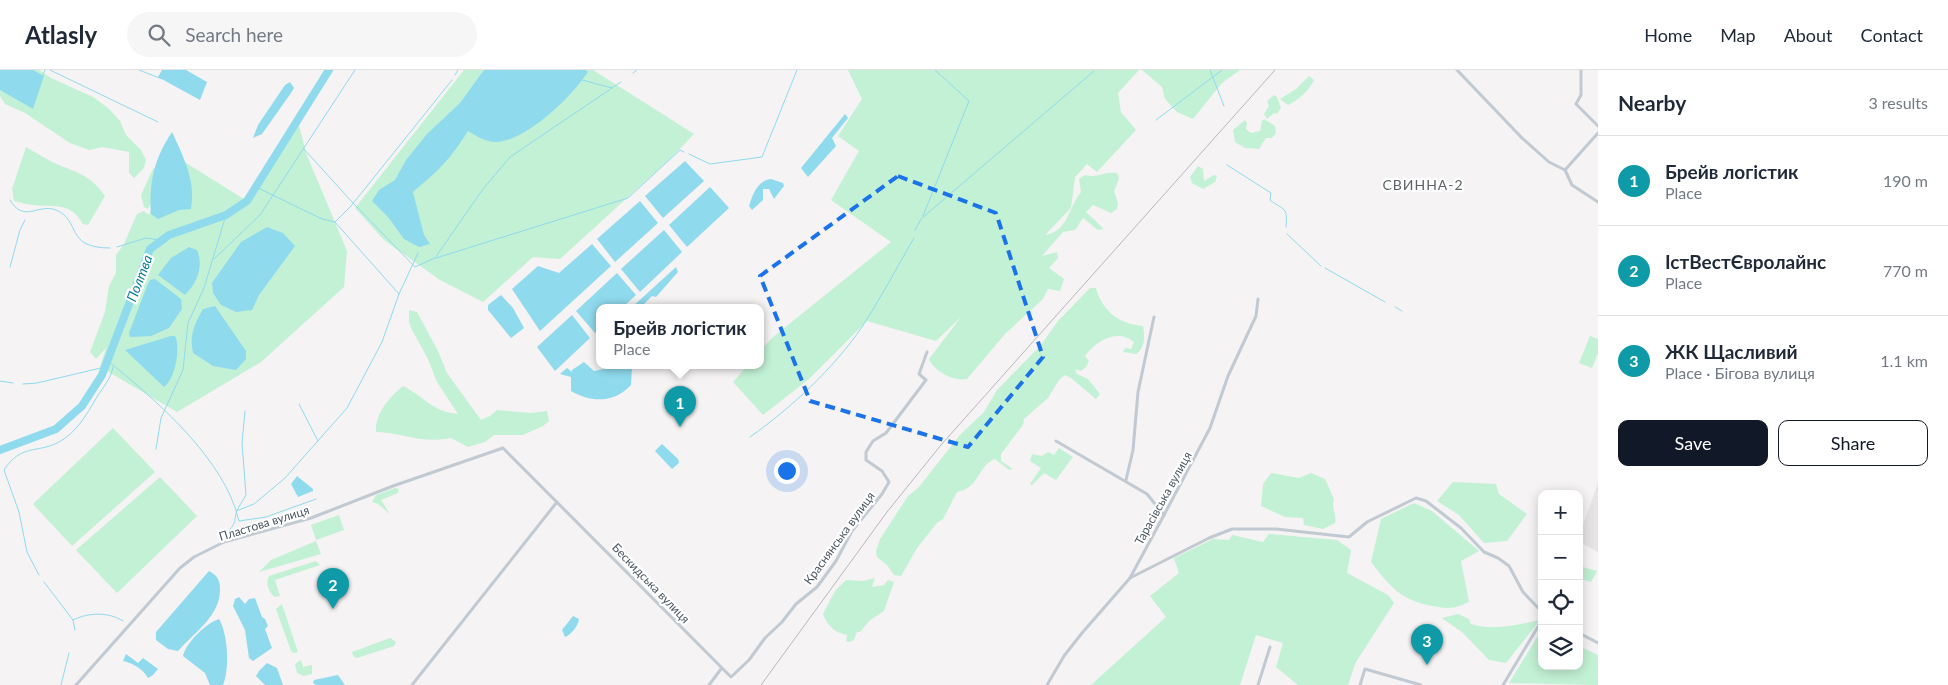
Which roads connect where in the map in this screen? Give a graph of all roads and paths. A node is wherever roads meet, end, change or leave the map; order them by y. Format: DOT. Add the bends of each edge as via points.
graph roads {
  1 [pos="1457,70"];
  2 [pos="1581,70"];
  3 [pos="1598,126"];
  4 [pos="1598,133"];
  5 [pos="1565,170"];
  6 [pos="1598,202"];
  7 [pos="1258,299"];
  8 [pos="1154,317"];
  9 [pos="927,352"];
  10 [pos="1056,441"];
  11 [pos="503,448"];
  12 [pos="1126,480"];
  13 [pos="557,502"];
  14 [pos="1164,515"];
  15 [pos="1130,578"];
  16 [pos="1538,608"];
  17 [pos="1539,625"];
  18 [pos="1583,635"];
  19 [pos="1598,643"];
  20 [pos="1270,647"];
  21 [pos="721,669"];
  22 [pos="731,677"];
  23 [pos="76,685"];
  24 [pos="412,685"];
  25 [pos="709,685"];
  26 [pos="1047,685"];
  27 [pos="1258,685"];
  28 [pos="1360,685"];
  29 [pos="1421,685"];
  30 [pos="1503,685"];
  1 -- 5 [label="street" via="1522,138 1549,162"];
  2 -- 3 [label="street" via="1581,96 1576,104"];
  4 -- 5 [label="street"];
  5 -- 6 [label="street" via="1572,185"];
  7 -- 14 [label="street, Тарасівська вулиця" via="1256,316 1228,376 1213,420"];
  8 -- 12 [label="street" via="1138,392 1133,450"];
  9 -- 22 [label="street, Краснянська вулиця" via="919,374 926,380 886,433 866,452 866,460 882,471 889,482 882,494 852,531 817,587 796,604"];
  10 -- 12 [label="street"];
  11 -- 13 [label="street, Бескидська вулиця"];
  11 -- 23 [label="street, Пластова вулиця" via="311,518 224,542 194,557 180,568"];
  12 -- 14 [label="street" via="1147,494"];
  13 -- 21 [label="street, Бескидська вулиця"];
  13 -- 24 [label="street"];
  14 -- 15 [label="street, Тарасівська вулиця"];
  15 -- 16 [label="street" via="1232,529 1349,537 1367,522 1416,498 1461,528 1484,552 1509,566 1523,592"];
  15 -- 26 [label="street, Тарасівська вулиця" via="1076,641"];
  17 -- 30 [label="street"];
  18 -- 19 [label="street"];
  20 -- 27 [label="street"];
  21 -- 22 [label="street, Бескидська вулиця"];
  21 -- 25 [label="street"];
  28 -- 29 [label="street" via="1364,669"];
}
